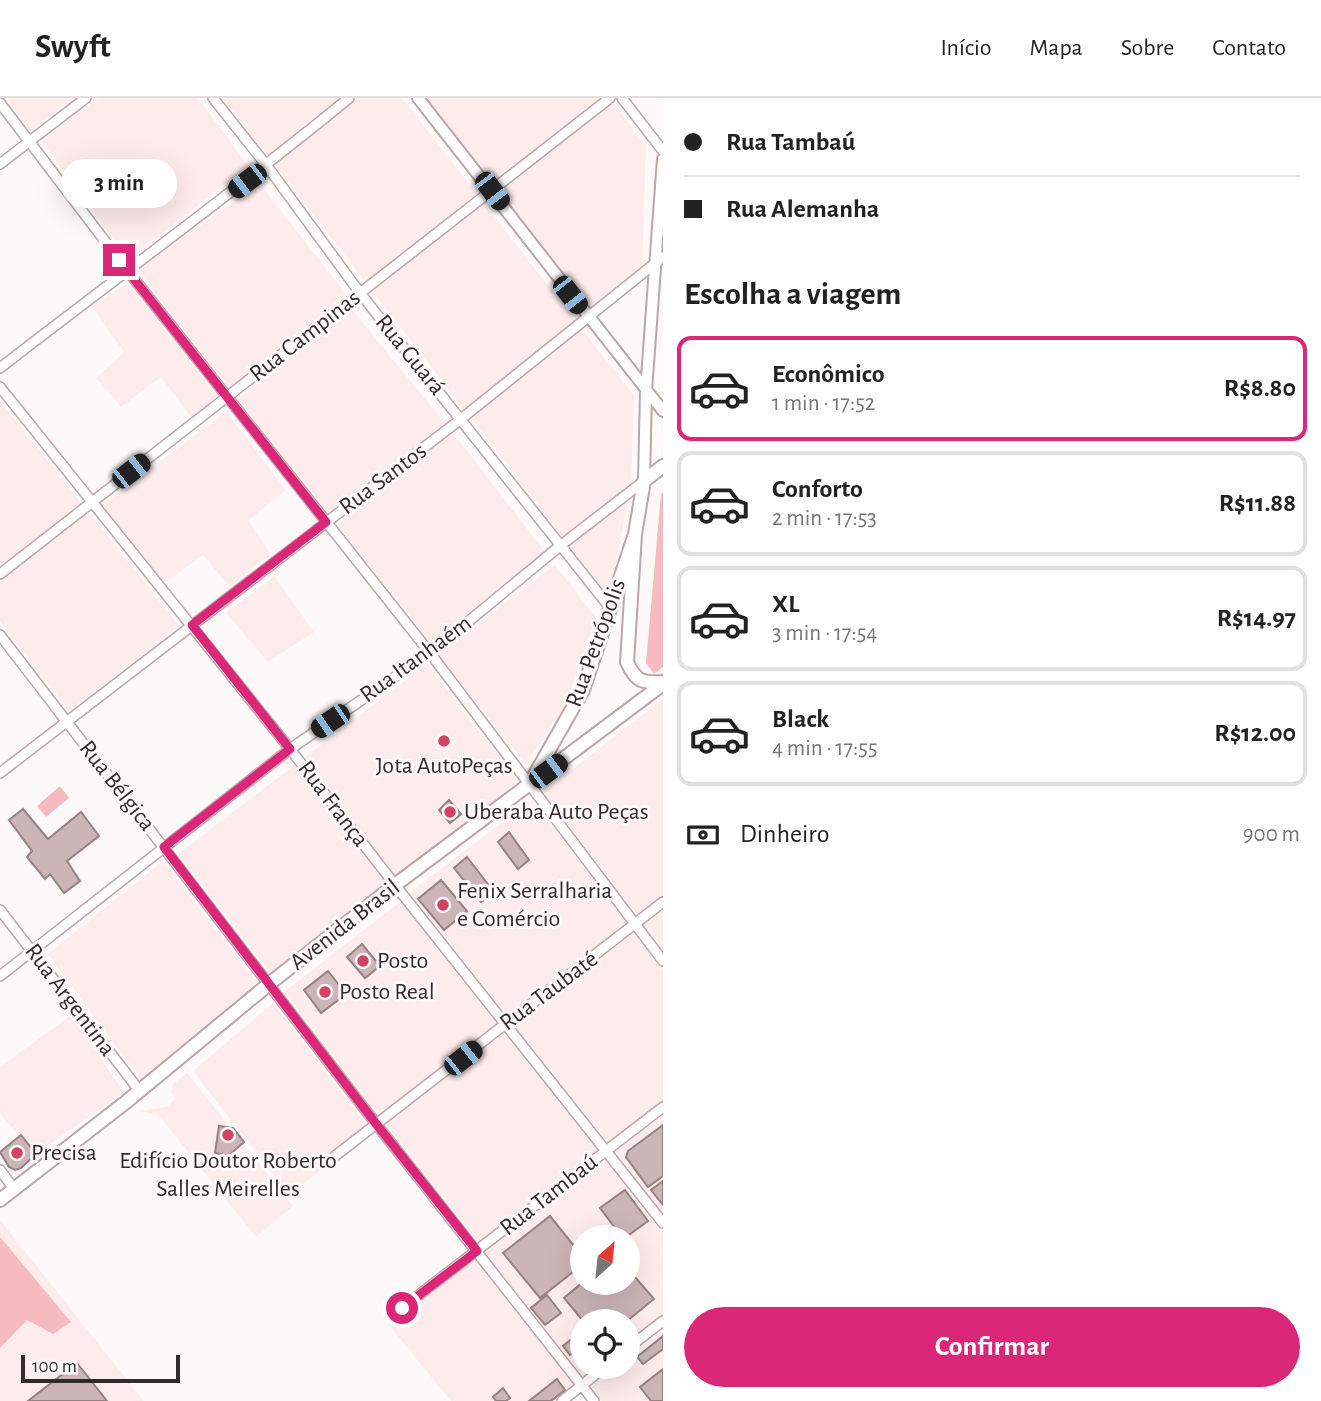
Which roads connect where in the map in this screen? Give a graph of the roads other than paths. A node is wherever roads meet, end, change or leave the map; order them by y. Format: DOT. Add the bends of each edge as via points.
graph roads {
  1 [pos="86,98"];
  2 [pos="213,98"];
  3 [pos="349,98"];
  4 [pos="418,98"];
  5 [pos="610,98"];
  6 [pos="622,98"];
  7 [pos="0,103"];
  8 [pos="29,141"];
  9 [pos="663,150"];
  10 [pos="663,159"];
  11 [pos="0,164"];
  12 [pos="267,166"];
  13 [pos="492,191"];
  14 [pos="660,260"];
  15 [pos="127,270"];
  16 [pos="360,293"];
  17 [pos="589,318"];
  18 [pos="0,368"];
  19 [pos="0,387"];
  20 [pos="646,391"];
  21 [pos="227,397"];
  22 [pos="663,411"];
  23 [pos="461,419"];
  24 [pos="663,466"];
  25 [pos="644,481"];
  26 [pos="92,501"];
  27 [pos="326,522"];
  28 [pos="635,534"];
  29 [pos="559,546"];
  30 [pos="0,574"];
  31 [pos="611,609"];
  32 [pos="192,625"];
  33 [pos="0,635"];
  34 [pos="430,653"];
  35 [pos="663,683"];
  36 [pos="66,721"];
  37 [pos="290,749"];
  38 [pos="0,773"];
  39 [pos="529,786"];
  40 [pos="164,847"];
  41 [pos="395,886"];
  42 [pos="663,902"];
  43 [pos="0,909"];
  44 [pos="636,926"];
  45 [pos="33,950"];
  46 [pos="663,961"];
  47 [pos="0,976"];
  48 [pos="269,984"];
  49 [pos="506,1024"];
  50 [pos="139,1090"];
  51 [pos="663,1107"];
  52 [pos="377,1125"];
  53 [pos="605,1152"];
  54 [pos="335,1156"];
  55 [pos="0,1170"];
  56 [pos="14,1189"];
  57 [pos="0,1200"];
  58 [pos="663,1223"];
  59 [pos="477,1251"];
  60 [pos="402,1308"];
  61 [pos="663,1321"];
  62 [pos="640,1339"];
  63 [pos="590,1379"];
  64 [pos="582,1385"];
  65 [pos="562,1401"];
  66 [pos="594,1401"];
  1 -- 8 [label="street"];
  2 -- 12 [label="street, Rua Guará"];
  3 -- 12 [label="street"];
  4 -- 13 [label="street"];
  5 -- 13 [label="street, Rua Campinas"];
  6 -- 9 [label="street"];
  7 -- 8 [label="street"];
  8 -- 11 [label="street"];
  8 -- 15 [label="street"];
  10 -- 14 [label="street, Rua Petrópolis"];
  12 -- 15 [label="street"];
  12 -- 16 [label="street, Rua Guará"];
  13 -- 16 [label="street, Rua Campinas"];
  13 -- 17 [label="street"];
  14 -- 17 [label="street, Rua Santos"];
  14 -- 20 [label="street, Rua Petrópolis"];
  15 -- 18 [label="street"];
  15 -- 21 [label="street"];
  16 -- 21 [label="street, Rua Campinas"];
  16 -- 23 [label="street, Rua Guará"];
  17 -- 20 [label="street"];
  17 -- 23 [label="street, Rua Santos"];
  19 -- 26 [label="street, Rua França"];
  20 -- 22 [label="street"];
  20 -- 25 [label="street, Rua Petrópolis"];
  21 -- 26 [label="street, Rua Campinas"];
  21 -- 27 [label="street"];
  23 -- 27 [label="street, Rua Santos"];
  23 -- 29 [label="street, Rua Guará"];
  24 -- 25 [label="main road, Rua Itanhaém"];
  25 -- 28 [label="main road, Rua Petrópolis"];
  25 -- 29 [label="street, Rua Itanhaém"];
  26 -- 30 [label="street, Rua Campinas"];
  26 -- 32 [label="street, Rua França"];
  27 -- 32 [label="street, Rua Santos"];
  27 -- 34 [label="street"];
  28 -- 31 [label="main road, Rua Petrópolis"];
  28 -- 35 [label="main road, Rua Petrópolis" via="627,662 634,676"];
  29 -- 31 [label="street, Rua Guará"];
  29 -- 34 [label="street, Rua Itanhaém"];
  31 -- 39 [label="main road, Rua Petrópolis" via="583,690"];
  32 -- 36 [label="street, Rua Santos"];
  32 -- 37 [label="street, Rua França"];
  33 -- 36 [label="street, Rua Bélgica"];
  34 -- 37 [label="street, Rua Itanhaém"];
  34 -- 39 [label="street"];
  35 -- 39 [label="main road, Avenida Brasil"];
  36 -- 38 [label="street, Rua Santos"];
  36 -- 40 [label="street, Rua Bélgica"];
  37 -- 40 [label="street, Rua Itanhaém"];
  37 -- 41 [label="street, Rua França"];
  39 -- 41 [label="main road, Avenida Brasil"];
  39 -- 44 [label="street"];
  40 -- 45 [label="street, Rua Itanhaém"];
  40 -- 48 [label="street, Rua Bélgica"];
  41 -- 48 [label="main road, Avenida Brasil"];
  41 -- 49 [label="street, Rua França"];
  42 -- 44 [label="street, Rua Taubaté"];
  43 -- 45 [label="street, Rua Argentina"];
  44 -- 46 [label="street"];
  44 -- 49 [label="street, Rua Taubaté"];
  45 -- 47 [label="street, Rua Itanhaém"];
  45 -- 50 [label="street, Rua Argentina"];
  48 -- 50 [label="main road, Avenida Brasil"];
  48 -- 52 [label="street, Rua Bélgica"];
  49 -- 52 [label="street, Rua Taubaté"];
  49 -- 53 [label="street, Rua França"];
  50 -- 56 [label="main road, Avenida Brasil"];
  51 -- 53 [label="street, Rua Tambaú"];
  52 -- 54 [label="street, Rua Taubaté"];
  52 -- 59 [label="street, Rua Bélgica"];
  53 -- 58 [label="street, Rua França"];
  53 -- 59 [label="street, Rua Tambaú"];
  55 -- 56 [label="street"];
  56 -- 57 [label="main road, Avenida Brasil"];
  59 -- 60 [label="street, Rua Tambaú"];
  59 -- 64 [label="street, Rua Bélgica"];
  61 -- 62 [label="street"];
  63 -- 64 [label="street"];
  64 -- 65 [label="street"];
  64 -- 66 [label="street, Rua Bélgica"];
}
